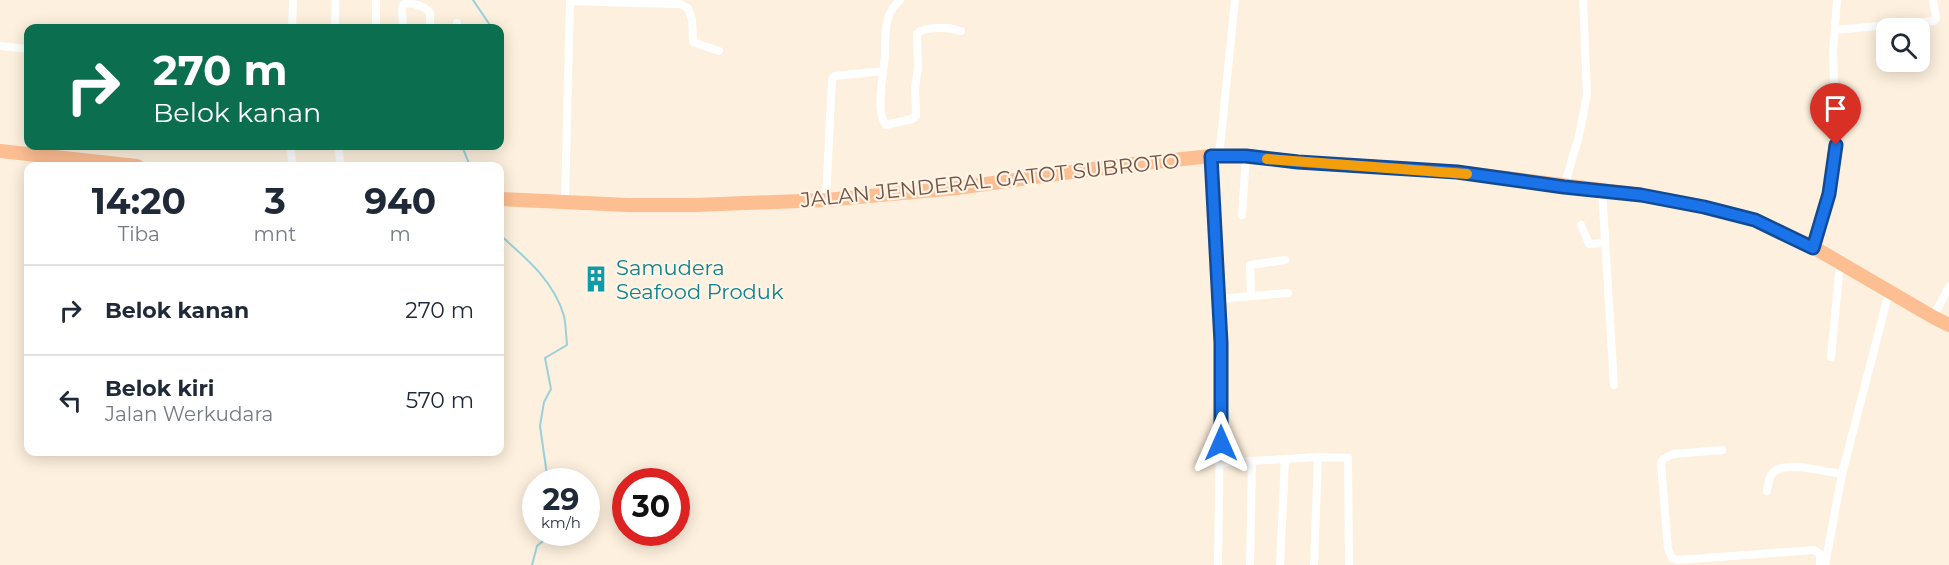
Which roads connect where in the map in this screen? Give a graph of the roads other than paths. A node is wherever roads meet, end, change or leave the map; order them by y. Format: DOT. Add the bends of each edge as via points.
graph roads {
  1 [pos="293,0"];
  2 [pos="335,0"];
  3 [pos="376,0"];
  4 [pos="570,0"];
  5 [pos="900,0"];
  6 [pos="1236,0"];
  7 [pos="1583,0"];
  8 [pos="1837,0"];
  9 [pos="1933,0"];
  10 [pos="638,1"];
  11 [pos="402,3"];
  12 [pos="292,24"];
  13 [pos="335,24"];
  14 [pos="376,24"];
  15 [pos="403,24"];
  16 [pos="430,24"];
  17 [pos="961,30"];
  18 [pos="1835,30"];
  19 [pos="0,46"];
  20 [pos="24,49"];
  21 [pos="719,51"];
  22 [pos="883,71"];
  23 [pos="0,151"];
  24 [pos="50,151"];
  25 [pos="1246,156"];
  26 [pos="1215,157"];
  27 [pos="114,162"];
  28 [pos="1564,187"];
  29 [pos="1602,191"];
  30 [pos="504,199"];
  31 [pos="826,200"];
  32 [pos="565,202"];
  33 [pos="1242,215"];
  34 [pos="1581,225"];
  35 [pos="1605,243"];
  36 [pos="1813,248"];
  37 [pos="1285,260"];
  38 [pos="1840,264"];
  39 [pos="1949,287"];
  40 [pos="1889,292"];
  41 [pos="1288,293"];
  42 [pos="1251,295"];
  43 [pos="1218,299"];
  44 [pos="1933,317"];
  45 [pos="1949,324"];
  46 [pos="1830,357"];
  47 [pos="1614,385"];
  48 [pos="1722,450"];
  49 [pos="1318,457"];
  50 [pos="1285,459"];
  51 [pos="1252,461"];
  52 [pos="1221,464"];
  53 [pos="1842,474"];
  54 [pos="1767,491"];
  55 [pos="1218,565"];
  56 [pos="1250,565"];
  57 [pos="1280,565"];
  58 [pos="1314,565"];
  59 [pos="1349,565"];
  60 [pos="1820,565"];
  61 [pos="1825,565"];
  1 -- 12 [label="street"];
  2 -- 13 [label="street"];
  3 -- 14 [label="street"];
  4 -- 10 [label="street"];
  4 -- 32 [label="street"];
  5 -- 22 [label="street" via="890,11 886,24"];
  6 -- 26 [label="street"];
  7 -- 28 [label="street" via="1587,94"];
  8 -- 18 [label="street"];
  9 -- 18 [label="street" via="1934,21"];
  10 -- 21 [label="street" via="688,8 693,42"];
  11 -- 15 [label="street"];
  11 -- 16 [label="street" via="428,10"];
  17 -- 22 [label="street" via="925,29 917,34 917,111 912,119 891,125 882,120"];
  18 -- 36 [label="street" via="1836,145 1829,194"];
  19 -- 20 [label="street"];
  22 -- 31 [label="street" via="832,79"];
  23 -- 24 [label="highway"];
  24 -- 27 [label="highway"];
  25 -- 26 [label="highway, JALAN JENDERAL GATOT SUBROTO"];
  25 -- 28 [label="highway, JALAN JENDERAL GATOT SUBROTO" via="1457,172"];
  25 -- 33 [label="street"];
  26 -- 31 [label="highway, JALAN JENDERAL GATOT SUBROTO"];
  26 -- 43 [label="street"];
  28 -- 29 [label="highway, JALAN JENDERAL GATOT SUBROTO"];
  29 -- 35 [label="street"];
  29 -- 36 [label="highway, JALAN JENDERAL GATOT SUBROTO" via="1641,195 1755,220"];
  30 -- 32 [label="highway, JALAN JENDERAL GATOT SUBROTO"];
  31 -- 32 [label="highway, JALAN JENDERAL GATOT SUBROTO" via="694,206"];
  34 -- 35 [label="street" via="1589,244"];
  35 -- 47 [label="street"];
  36 -- 38 [label="highway, JALAN JENDERAL GATOT SUBROTO"];
  37 -- 42 [label="street" via="1250,265"];
  38 -- 40 [label="highway, JALAN JENDERAL GATOT SUBROTO"];
  38 -- 46 [label="street"];
  39 -- 44 [label="street"];
  40 -- 44 [label="highway, JALAN JENDERAL GATOT SUBROTO"];
  40 -- 53 [label="street"];
  41 -- 42 [label="street"];
  42 -- 43 [label="street"];
  43 -- 52 [label="street"];
  44 -- 45 [label="highway, JALAN JENDERAL GATOT SUBROTO"];
  48 -- 60 [label="street" via="1673,454 1661,463 1672,558 1814,550 1820,554"];
  49 -- 50 [label="street"];
  49 -- 58 [label="street"];
  49 -- 59 [label="street" via="1346,456 1349,460"];
  50 -- 51 [label="street"];
  50 -- 57 [label="street"];
  51 -- 52 [label="street"];
  51 -- 56 [label="street"];
  52 -- 55 [label="street"];
  53 -- 54 [label="street" via="1781,468 1771,475"];
  53 -- 61 [label="street"];
}
